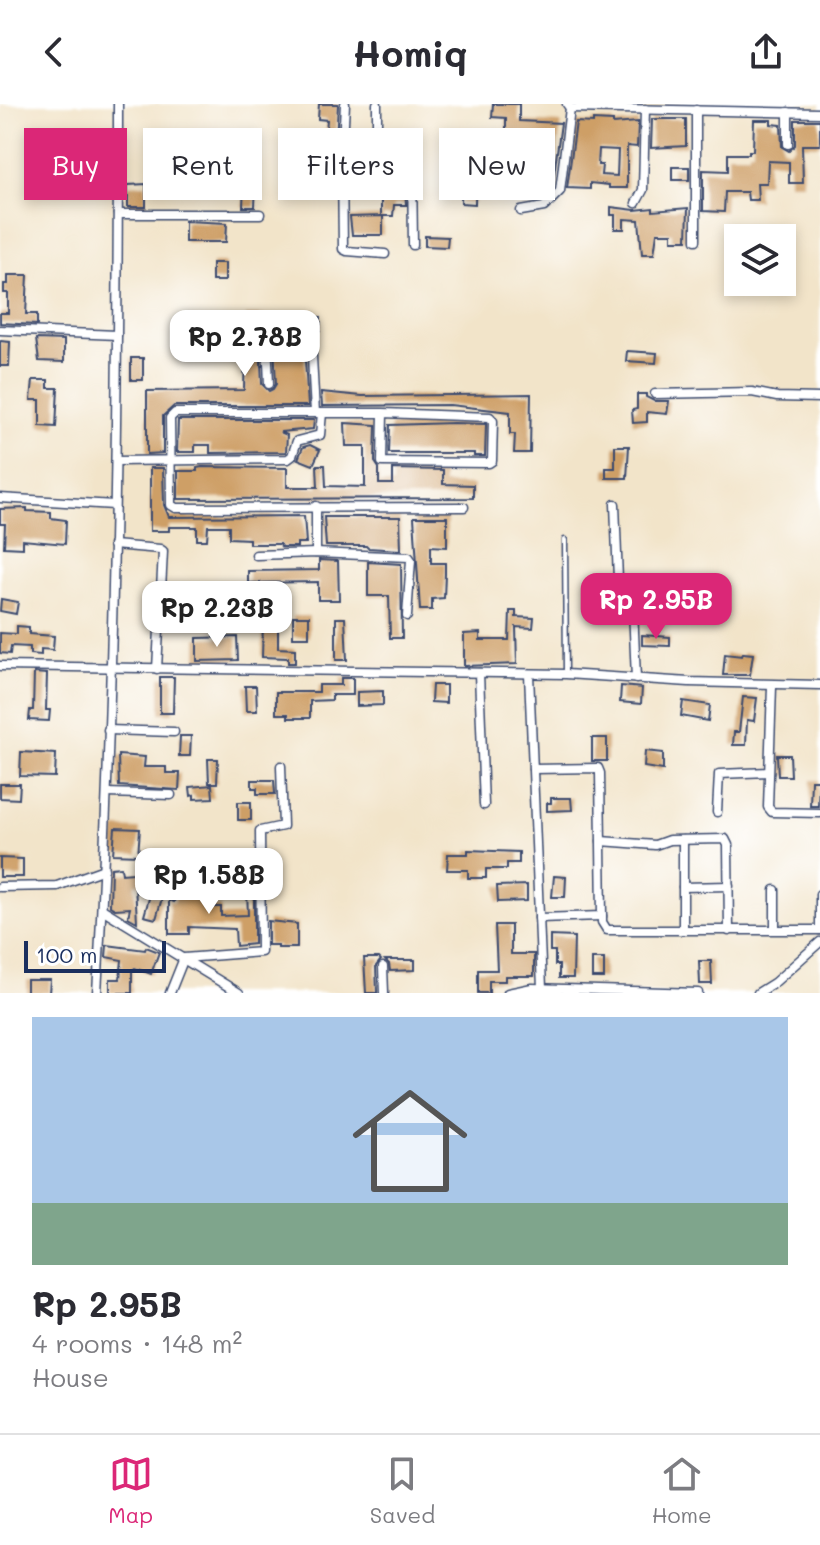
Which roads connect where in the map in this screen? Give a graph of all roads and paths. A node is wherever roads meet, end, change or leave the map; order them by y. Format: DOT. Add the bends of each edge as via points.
graph roads {
  1 [pos="118,104"];
  2 [pos="345,104"];
  3 [pos="377,104"];
  4 [pos="568,106"];
  5 [pos="668,107"];
  6 [pos="736,108"];
  7 [pos="808,108"];
  8 [pos="645,109"];
  9 [pos="696,110"];
  10 [pos="788,112"];
  11 [pos="820,113"];
  12 [pos="788,144"];
  13 [pos="636,203"];
  14 [pos="521,211"];
  15 [pos="118,214"];
  16 [pos="260,214"];
  17 [pos="696,240"];
  18 [pos="413,245"];
  19 [pos="385,254"];
  20 [pos="0,330"];
  21 [pos="117,335"];
  22 [pos="269,384"];
  23 [pos="655,394"];
  24 [pos="820,398"];
  25 [pos="318,413"];
  26 [pos="383,413"];
  27 [pos="170,460"];
  28 [pos="116,461"];
  29 [pos="0,498"];
  30 [pos="615,504"];
  31 [pos="114,505"];
  32 [pos="316,506"];
  33 [pos="464,507"];
  34 [pos="565,540"];
  35 [pos="113,545"];
  36 [pos="316,553"];
  37 [pos="256,555"];
  38 [pos="407,616"];
  39 [pos="0,666"];
  40 [pos="109,668"];
  41 [pos="157,669"];
  42 [pos="479,673"];
  43 [pos="529,674"];
  44 [pos="566,674"];
  45 [pos="636,679"];
  46 [pos="820,685"];
  47 [pos="772,686"];
  48 [pos="108,730"];
  49 [pos="174,732"];
  50 [pos="281,766"];
  51 [pos="533,769"];
  52 [pos="769,772"];
  53 [pos="107,793"];
  54 [pos="171,795"];
  55 [pos="484,805"];
  56 [pos="717,812"];
  57 [pos="820,813"];
  58 [pos="683,840"];
  59 [pos="601,841"];
  60 [pos="104,869"];
  61 [pos="729,886"];
  62 [pos="0,887"];
  63 [pos="683,887"];
  64 [pos="775,890"];
  65 [pos="820,894"];
  66 [pos="102,909"];
  67 [pos="602,916"];
  68 [pos="539,918"];
  69 [pos="775,929"];
  70 [pos="683,930"];
  71 [pos="820,930"];
  72 [pos="729,931"];
  73 [pos="820,942"];
  74 [pos="184,958"];
  75 [pos="383,967"];
  76 [pos="542,988"];
  77 [pos="578,991"];
  78 [pos="97,993"];
  79 [pos="170,993"];
  80 [pos="239,993"];
  81 [pos="384,993"];
  82 [pos="508,993"];
  83 [pos="665,993"];
  84 [pos="698,993"];
  85 [pos="758,993"];
  1 -- 15 [label="street"];
  2 -- 19 [label="street" via="343,249"];
  3 -- 18 [label="street" via="377,159 412,165"];
  4 -- 8 [label="street"];
  4 -- 14 [label="street" via="560,191 544,207"];
  5 -- 8 [label="street"];
  5 -- 9 [label="street"];
  6 -- 9 [label="street"];
  6 -- 10 [label="street"];
  7 -- 10 [label="street"];
  7 -- 11 [label="street"];
  8 -- 13 [label="street" via="643,190"];
  9 -- 17 [label="street"];
  10 -- 12 [label="street"];
  15 -- 16 [label="street"];
  15 -- 21 [label="street"];
  20 -- 21 [label="street"];
  21 -- 28 [label="street"];
  22 -- 25 [label="street" via="267,340 311,338"];
  23 -- 24 [label="street"];
  25 -- 26 [label="street"];
  25 -- 27 [label="street" via="320,435 297,441 288,459"];
  25 -- 27 [label="street" via="175,413 170,418"];
  26 -- 26 [label="street" via="382,462 492,461 490,417"];
  27 -- 28 [label="street"];
  27 -- 32 [label="street" via="174,507"];
  28 -- 31 [label="street"];
  29 -- 31 [label="street"];
  30 -- 45 [label="street" via="619,605 634,612"];
  31 -- 35 [label="street"];
  32 -- 33 [label="street"];
  32 -- 36 [label="street"];
  34 -- 44 [label="lane"];
  35 -- 40 [label="street"];
  35 -- 41 [label="street" via="163,551"];
  36 -- 37 [label="street"];
  36 -- 38 [label="street" via="409,557"];
  39 -- 40 [label="street"];
  40 -- 41 [label="street"];
  40 -- 48 [label="street"];
  41 -- 42 [label="street"];
  42 -- 43 [label="street"];
  42 -- 55 [label="street"];
  43 -- 44 [label="street"];
  43 -- 51 [label="street"];
  44 -- 45 [label="street"];
  45 -- 47 [label="street"];
  46 -- 47 [label="street"];
  47 -- 52 [label="street"];
  48 -- 49 [label="street"];
  48 -- 53 [label="street"];
  50 -- 74 [label="street" via="283,828 260,831 261,952"];
  51 -- 59 [label="street" via="598,768"];
  51 -- 68 [label="street"];
  52 -- 56 [label="street" via="719,774"];
  52 -- 57 [label="street" via="772,812"];
  53 -- 54 [label="street"];
  53 -- 60 [label="street"];
  58 -- 59 [label="street" via="655,845"];
  58 -- 61 [label="street" via="725,839"];
  58 -- 63 [label="street"];
  59 -- 67 [label="street"];
  60 -- 62 [label="street" via="57,886"];
  60 -- 66 [label="street"];
  61 -- 63 [label="street"];
  61 -- 72 [label="street"];
  63 -- 70 [label="street"];
  64 -- 69 [label="street"];
  65 -- 71 [label="street"];
  66 -- 74 [label="street"];
  66 -- 78 [label="street"];
  67 -- 68 [label="street"];
  67 -- 70 [label="street" via="607,930"];
  68 -- 76 [label="street"];
  69 -- 71 [label="street"];
  69 -- 72 [label="street"];
  70 -- 72 [label="street"];
  73 -- 85 [label="street"];
  74 -- 79 [label="street"];
  74 -- 80 [label="street"];
  75 -- 81 [label="street"];
  76 -- 77 [label="street"];
  76 -- 82 [label="street"];
  77 -- 83 [label="street"];
  83 -- 84 [label="street"];
}
